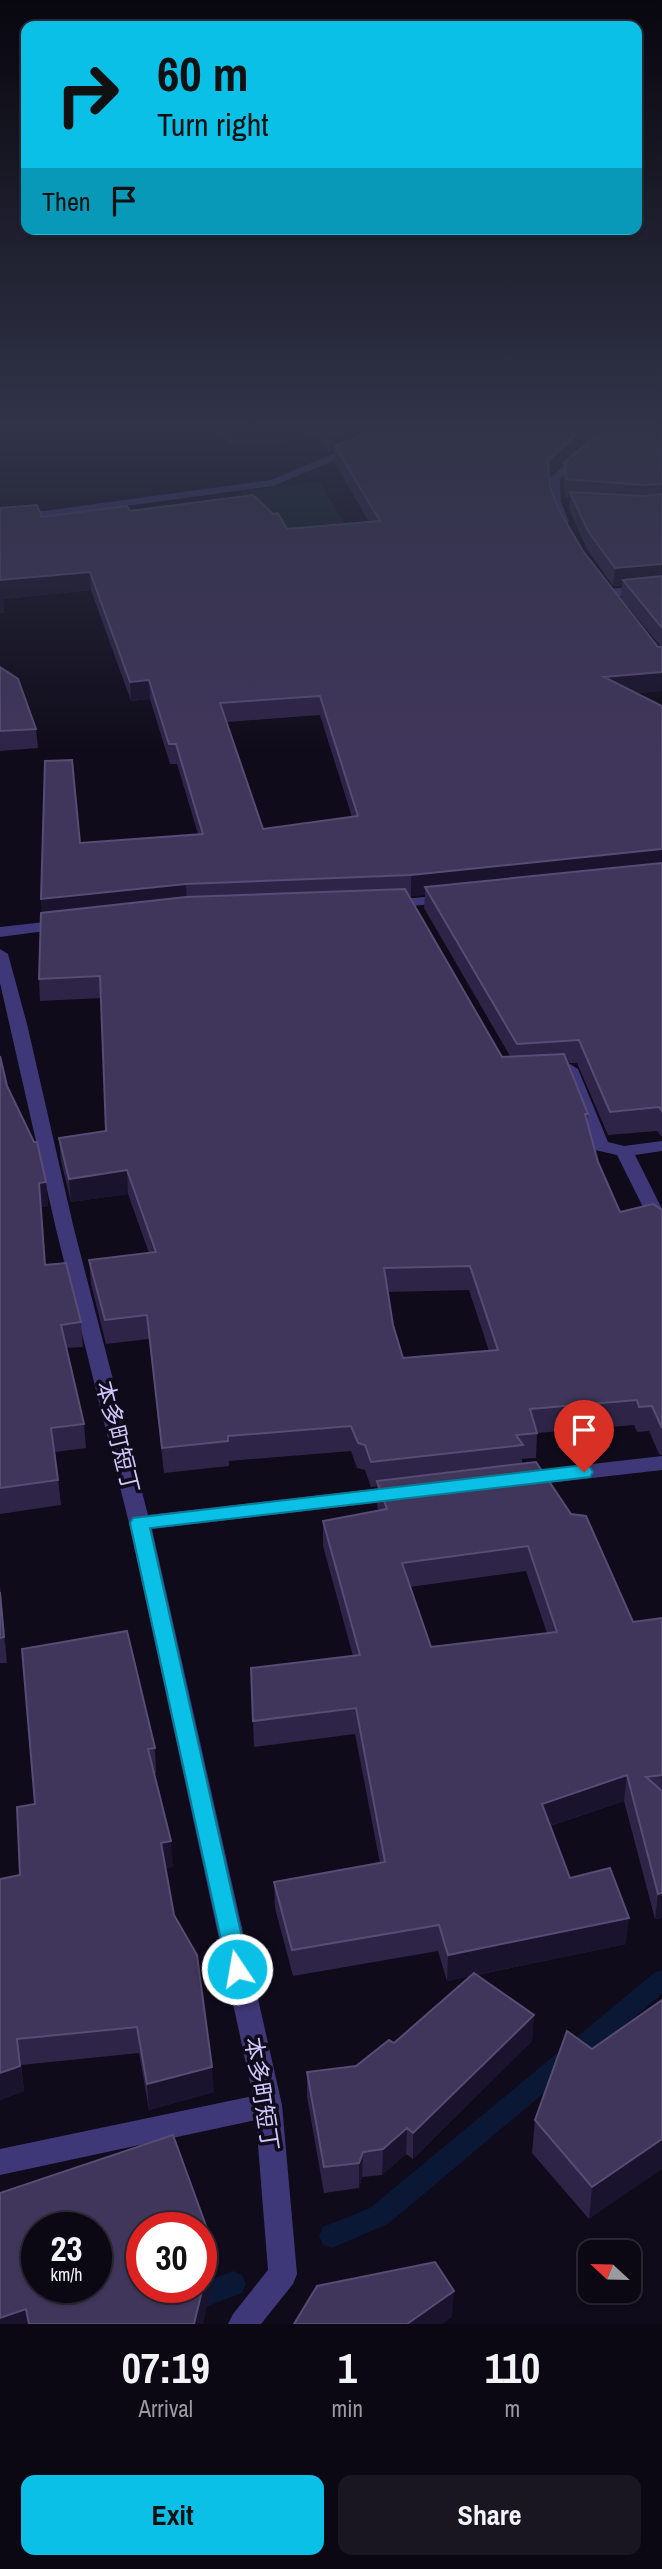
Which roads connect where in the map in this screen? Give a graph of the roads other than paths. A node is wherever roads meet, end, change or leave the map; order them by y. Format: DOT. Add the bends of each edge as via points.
graph roads {
  1 [pos="662,588"];
  2 [pos="610,593"];
  3 [pos="465,897"];
  4 [pos="372,905"];
  5 [pos="80,923"];
  6 [pos="0,932"];
  7 [pos="0,954"];
  8 [pos="533,1072"];
  9 [pos="662,1146"];
  10 [pos="624,1151"];
  11 [pos="662,1227"];
  12 [pos="662,1463"];
  13 [pos="505,1481"];
  14 [pos="426,1490"];
  15 [pos="139,1523"];
  16 [pos="268,2105"];
  17 [pos="0,2162"];
  18 [pos="243,2324"];
  1 -- 2 [label="street"];
  3 -- 4 [label="street" via="414,909"];
  5 -- 6 [label="street"];
  7 -- 15 [label="street, 本多町短丁"];
  8 -- 10 [label="street" via="570,1069 601,1146"];
  9 -- 10 [label="street"];
  10 -- 11 [label="street"];
  12 -- 13 [label="street"];
  14 -- 15 [label="street"];
  15 -- 16 [label="street, 本多町短丁"];
  16 -- 17 [label="street"];
  16 -- 18 [label="street, 本多町短丁" via="283,2274"];
}
